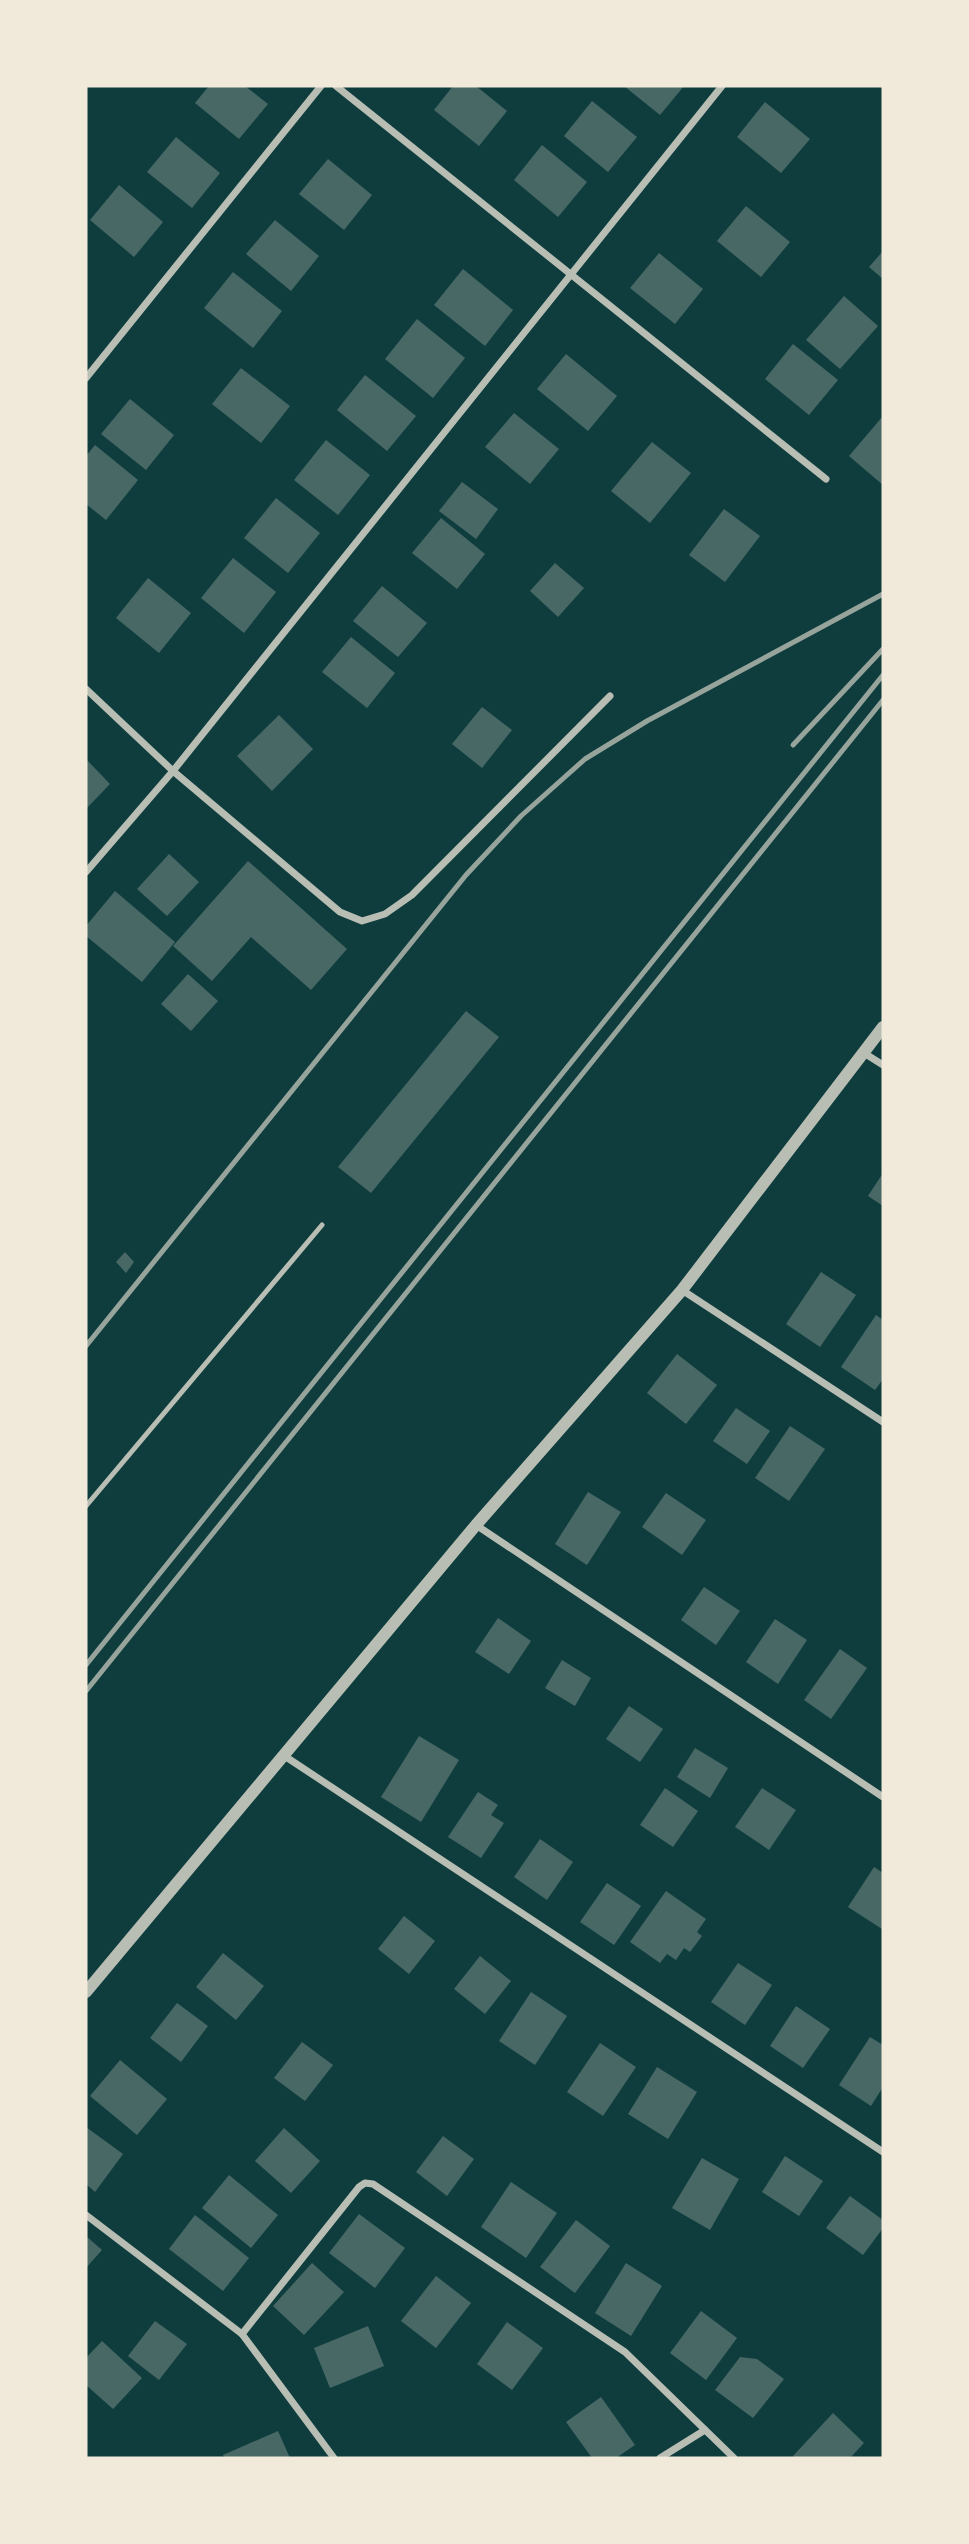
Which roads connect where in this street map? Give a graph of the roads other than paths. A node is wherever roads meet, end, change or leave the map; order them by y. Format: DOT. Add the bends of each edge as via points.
graph roads {
  1 [pos="321,86"];
  2 [pos="336,86"];
  3 [pos="722,86"];
  4 [pos="571,273"];
  5 [pos="86,378"];
  6 [pos="826,479"];
  7 [pos="86,690"];
  8 [pos="610,696"];
  9 [pos="173,771"];
  10 [pos="86,872"];
  11 [pos="883,1027"];
  12 [pos="864,1053"];
  13 [pos="883,1065"];
  14 [pos="322,1225"];
  15 [pos="682,1290"];
  16 [pos="883,1422"];
  17 [pos="86,1506"];
  18 [pos="476,1525"];
  19 [pos="283,1755"];
  20 [pos="883,1797"];
  21 [pos="86,1992"];
  22 [pos="883,2152"];
  23 [pos="86,2215"];
  24 [pos="242,2334"];
  25 [pos="705,2430"];
  26 [pos="334,2458"];
  27 [pos="660,2458"];
  28 [pos="734,2458"];
  1 -- 5 [label="street"];
  2 -- 4 [label="street"];
  3 -- 4 [label="street"];
  4 -- 6 [label="street"];
  4 -- 9 [label="street"];
  7 -- 9 [label="street"];
  8 -- 9 [label="street" via="412,895 385,914 362,921 340,912"];
  9 -- 10 [label="street"];
  11 -- 12 [label="street"];
  12 -- 13 [label="street"];
  12 -- 15 [label="street"];
  14 -- 17 [label="lane"];
  15 -- 16 [label="street"];
  15 -- 18 [label="street"];
  18 -- 19 [label="street"];
  18 -- 20 [label="street"];
  19 -- 21 [label="street"];
  19 -- 22 [label="street"];
  23 -- 24 [label="street"];
  24 -- 25 [label="street" via="359,2187 373,2183 625,2352"];
  24 -- 26 [label="street"];
  25 -- 27 [label="street"];
  25 -- 28 [label="street"];
}
